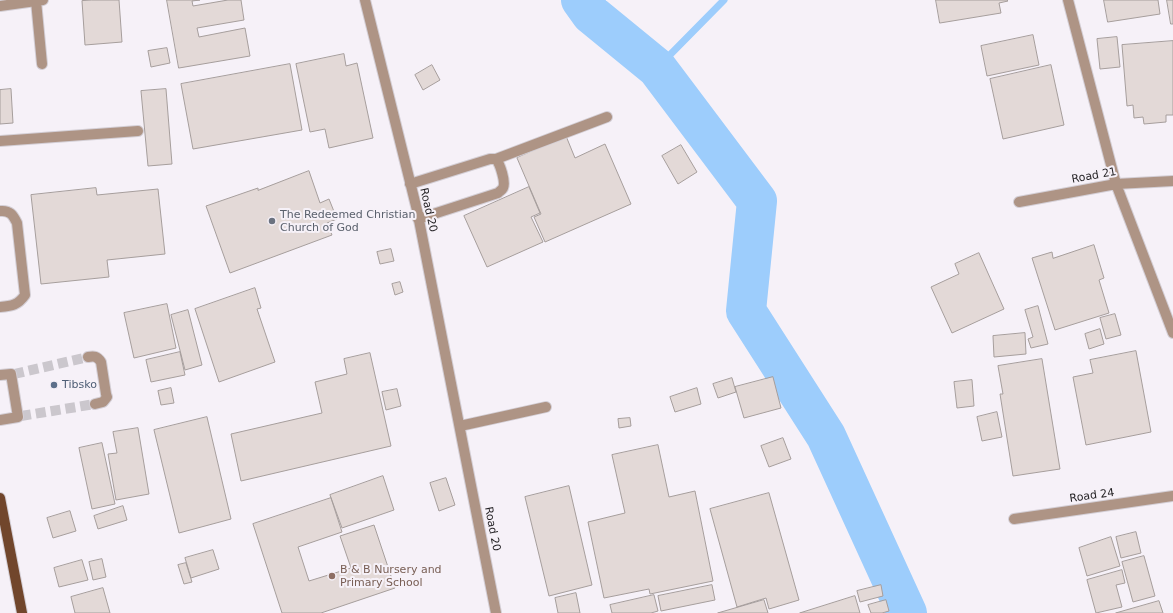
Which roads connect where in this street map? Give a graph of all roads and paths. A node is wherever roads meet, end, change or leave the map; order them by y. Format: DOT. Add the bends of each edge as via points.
graph roads {
  1 [pos="364,0"];
  2 [pos="1068,0"];
  3 [pos="39,1"];
  4 [pos="0,6"];
  5 [pos="42,64"];
  6 [pos="607,117"];
  7 [pos="138,131"];
  8 [pos="0,141"];
  9 [pos="496,159"];
  10 [pos="1173,181"];
  11 [pos="410,184"];
  12 [pos="1116,184"];
  13 [pos="1019,202"];
  14 [pos="0,211"];
  15 [pos="418,219"];
  16 [pos="0,307"];
  17 [pos="1173,333"];
  18 [pos="88,357"];
  19 [pos="0,376"];
  20 [pos="95,404"];
  21 [pos="546,407"];
  22 [pos="0,420"];
  23 [pos="460,426"];
  24 [pos="1173,496"];
  25 [pos="0,498"];
  26 [pos="1014,519"];
  27 [pos="22,613"];
  28 [pos="496,613"];
  1 -- 11 [label="street, Road 20"];
  2 -- 12 [label="street"];
  3 -- 4 [label="street"];
  3 -- 5 [label="street"];
  6 -- 9 [label="street"];
  7 -- 8 [label="street"];
  9 -- 11 [label="street"];
  9 -- 15 [label="street" via="504,184 498,193"];
  10 -- 12 [label="street, Road 21"];
  11 -- 15 [label="street, Road 20"];
  12 -- 13 [label="street, Road 21"];
  12 -- 17 [label="street"];
  14 -- 16 [label="street" via="6,210 13,215 17,223 25,295 14,305"];
  15 -- 23 [label="street, Road 20"];
  18 -- 20 [label="street" via="98,357 101,362 107,397 103,402"];
  19 -- 22 [label="street" via="13,374 20,416"];
  21 -- 23 [label="street"];
  23 -- 28 [label="street, Road 20"];
  24 -- 26 [label="street, Road 24"];
  25 -- 27 [label="main road"];
}
